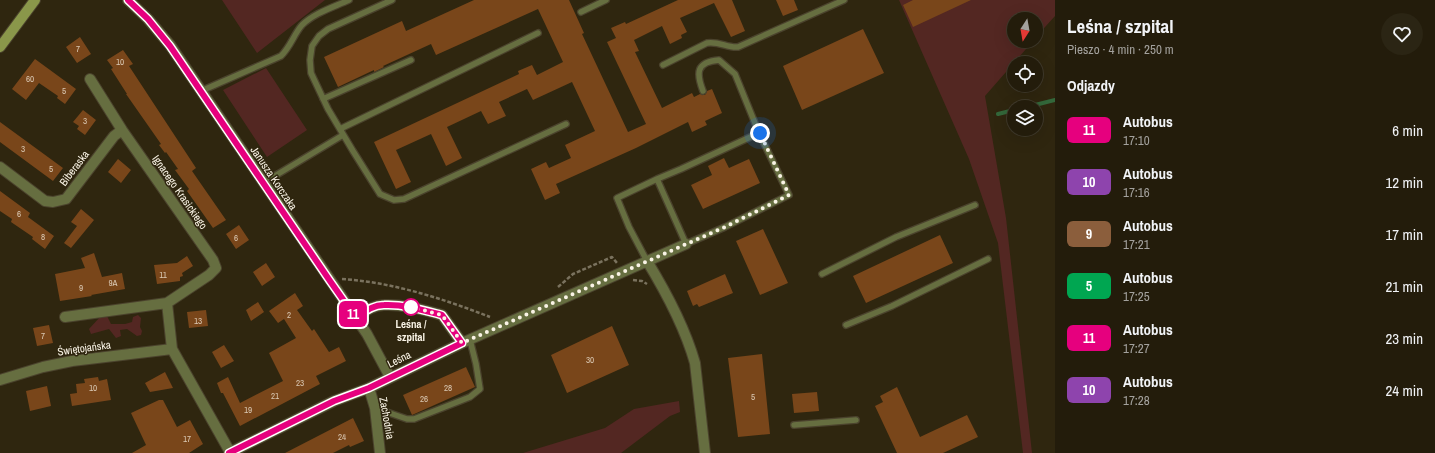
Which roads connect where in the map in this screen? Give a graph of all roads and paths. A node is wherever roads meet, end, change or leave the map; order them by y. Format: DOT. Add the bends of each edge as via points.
graph roads {
  1 [pos="35,0"];
  2 [pos="128,0"];
  3 [pos="349,0"];
  4 [pos="392,0"];
  5 [pos="606,0"];
  6 [pos="844,0"];
  7 [pos="581,12"];
  8 [pos="538,33"];
  9 [pos="0,47"];
  10 [pos="411,60"];
  11 [pos="663,66"];
  12 [pos="90,79"];
  13 [pos="201,91"];
  14 [pos="703,91"];
  15 [pos="323,99"];
  16 [pos="566,124"];
  17 [pos="340,129"];
  18 [pos="122,130"];
  19 [pos="760,133"];
  20 [pos="343,135"];
  21 [pos="0,167"];
  22 [pos="657,179"];
  23 [pos="263,183"];
  24 [pos="975,205"];
  25 [pos="686,244"];
  26 [pos="988,259"];
  27 [pos="647,261"];
  28 [pos="622,272"];
  29 [pos="822,274"];
  30 [pos="342,279"];
  31 [pos="650,287"];
  32 [pos="556,289"];
  33 [pos="167,303"];
  34 [pos="497,314"];
  35 [pos="65,317"];
  36 [pos="490,317"];
  37 [pos="356,318"];
  38 [pos="483,321"];
  39 [pos="846,325"];
  40 [pos="466,342"];
  41 [pos="172,349"];
  42 [pos="390,377"];
  43 [pos="0,380"];
  44 [pos="369,388"];
  45 [pos="375,408"];
  46 [pos="856,420"];
  47 [pos="794,425"];
  48 [pos="230,453"];
  49 [pos="380,453"];
  50 [pos="705,453"];
  1 -- 9 [label="main road"];
  2 -- 13 [label="street, Janusza Korczaka" via="170,46"];
  3 -- 13 [label="lane" via="302,26 288,50 281,56"];
  4 -- 15 [label="lane" via="328,29 312,46 311,74"];
  5 -- 7 [label="lane"];
  6 -- 11 [label="lane" via="738,47 732,48 715,42 707,43"];
  8 -- 17 [label="lane"];
  10 -- 15 [label="lane"];
  12 -- 18 [label="street, Ignacego Krasickiego"];
  13 -- 23 [label="street, Janusza Korczaka"];
  14 -- 19 [label="lane" via="698,72 702,64 719,60 735,74"];
  15 -- 17 [label="lane"];
  16 -- 20 [label="lane" via="426,190 404,199 394,200 380,194"];
  17 -- 20 [label="lane"];
  18 -- 21 [label="street, Biberaska" via="114,136 66,199 45,201"];
  18 -- 33 [label="street, Ignacego Krasickiego" via="213,260 216,268"];
  19 -- 22 [label="lane"];
  19 -- 25 [label="lane" via="789,195"];
  20 -- 23 [label="lane"];
  22 -- 25 [label="lane"];
  22 -- 27 [label="lane" via="617,198"];
  23 -- 37 [label="street, Janusza Korczaka"];
  24 -- 29 [label="lane" via="896,237"];
  25 -- 27 [label="street, Leśna"];
  26 -- 39 [label="lane" via="892,306"];
  27 -- 28 [label="street, Leśna"];
  27 -- 50 [label="street" via="664,290 692,350"];
  28 -- 31 [label="path" via="628,281 642,281"];
  28 -- 32 [label="path" via="612,257 573,274"];
  28 -- 40 [label="street, Leśna"];
  30 -- 36 [label="path" via="359,280 431,295"];
  33 -- 35 [label="street, Ignacego Krasickiego"];
  33 -- 41 [label="street"];
  34 -- 36 [label="path"];
  36 -- 38 [label="path"];
  37 -- 40 [label="street" via="364,311 382,304 411,307 442,315"];
  37 -- 42 [label="street, Janusza Korczaka"];
  40 -- 42 [label="street, Leśna"];
  40 -- 45 [label="lane" via="476,364 480,390 470,397 414,419"];
  41 -- 43 [label="street, Świętojańska" via="43,366"];
  41 -- 48 [label="street"];
  42 -- 44 [label="street, Leśna"];
  44 -- 45 [label="street, Zachodnia"];
  44 -- 48 [label="street, Leśna" via="334,401"];
  45 -- 49 [label="street, Zachodnia"];
  46 -- 47 [label="lane"];
}
